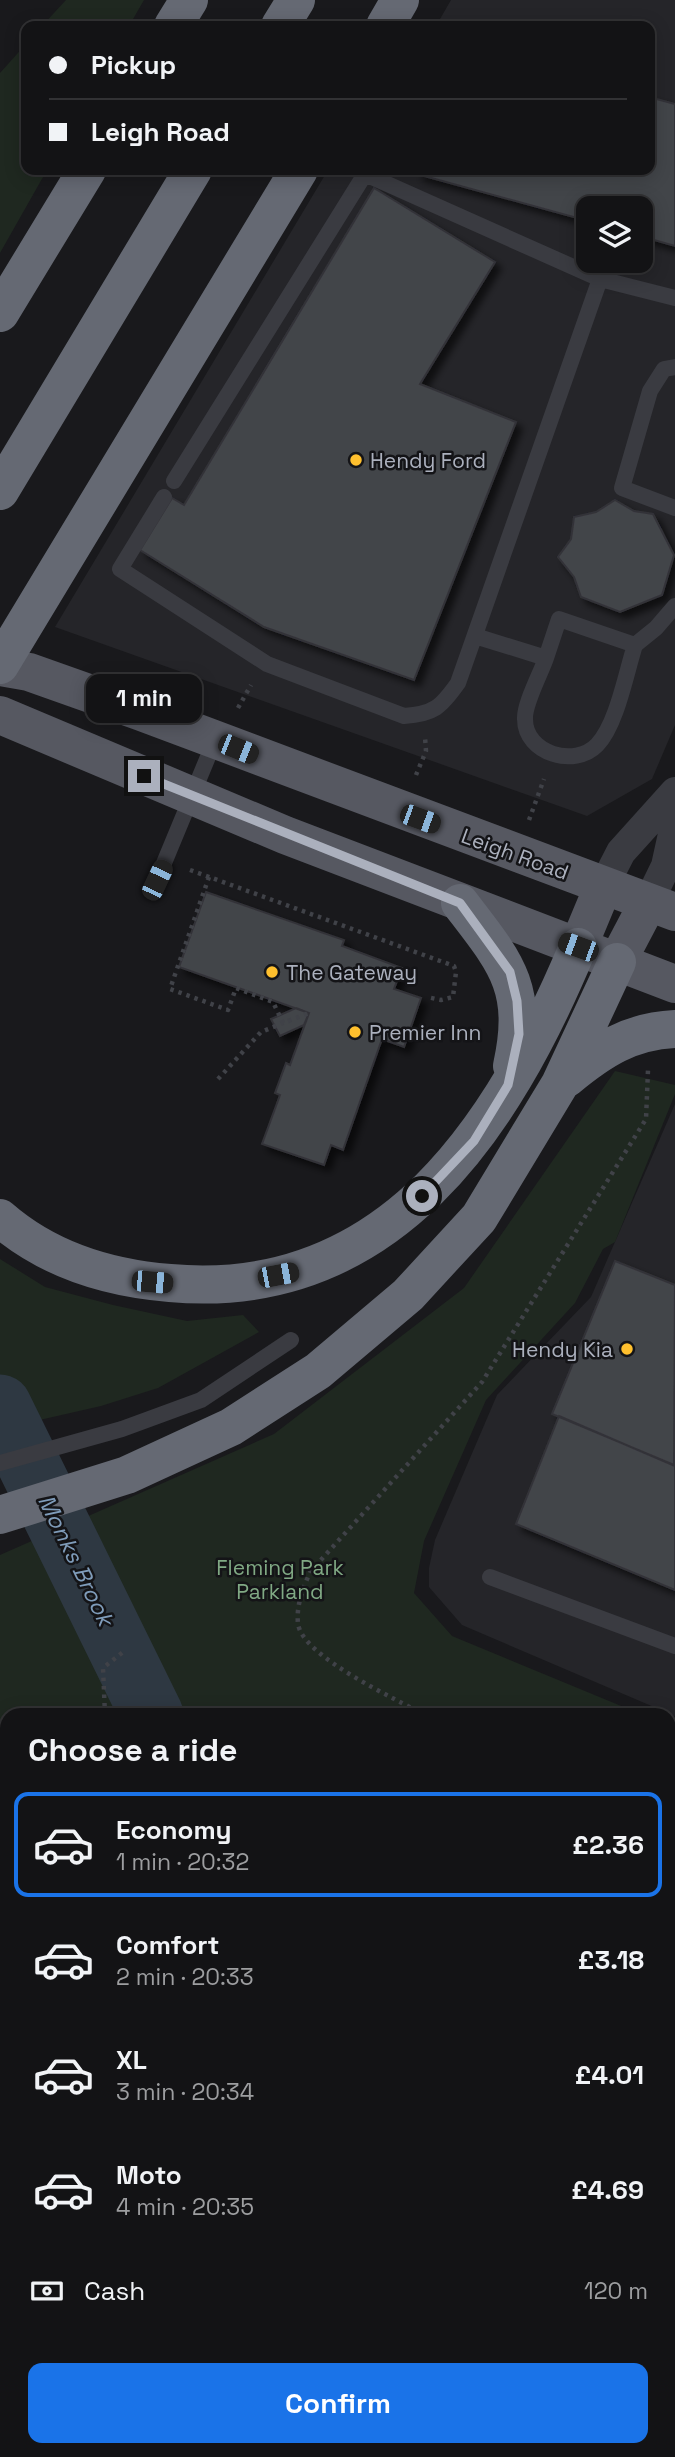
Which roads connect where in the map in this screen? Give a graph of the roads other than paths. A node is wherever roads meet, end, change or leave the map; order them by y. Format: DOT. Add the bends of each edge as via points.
graph roads {
  1 [pos="189,0"];
  2 [pos="296,0"];
  3 [pos="401,0"];
  4 [pos="176,21"];
  5 [pos="283,21"];
  6 [pos="388,21"];
  7 [pos="84,175"];
  8 [pos="190,175"];
  9 [pos="296,175"];
  10 [pos="364,175"];
  11 [pos="367,175"];
  12 [pos="600,279"];
  13 [pos="675,298"];
  14 [pos="0,313"];
  15 [pos="675,367"];
  16 [pos="174,481"];
  17 [pos="0,492"];
  18 [pos="164,497"];
  19 [pos="675,508"];
  20 [pos="675,606"];
  21 [pos="475,636"];
  22 [pos="635,645"];
  23 [pos="546,658"];
  24 [pos="0,666"];
  25 [pos="0,715"];
  26 [pos="224,727"];
  27 [pos="675,792"];
  28 [pos="191,797"];
  29 [pos="675,825"];
  30 [pos="157,880"];
  31 [pos="603,887"];
  32 [pos="460,903"];
  33 [pos="662,907"];
  34 [pos="578,947"];
  35 [pos="617,962"];
  36 [pos="675,984"];
  37 [pos="675,1029"];
  38 [pos="561,1084"];
  39 [pos="508,1085"];
  40 [pos="0,1218"];
  41 [pos="291,1340"];
  42 [pos="0,1463"];
  43 [pos="0,1515"];
  44 [pos="490,1577"];
  45 [pos="675,1646"];
  1 -- 4 [label="highway"];
  2 -- 5 [label="highway"];
  3 -- 6 [label="highway"];
  7 -- 14 [label="highway"];
  8 -- 17 [label="highway"];
  9 -- 24 [label="highway"];
  10 -- 16 [label="lane"];
  11 -- 12 [label="lane"];
  12 -- 13 [label="lane"];
  12 -- 21 [label="lane"];
  15 -- 19 [label="lane" via="664,369 650,391 622,488"];
  18 -- 21 [label="lane" via="120,569 264,662 404,716 423,715 443,704 458,683"];
  20 -- 22 [label="lane"];
  21 -- 23 [label="lane"];
  22 -- 23 [label="lane" via="559,619"];
  22 -- 23 [label="lane" via="608,729 589,752 573,756 553,754 534,744 524,717"];
  24 -- 26 [label="main road, Leigh Road"];
  25 -- 28 [label="main road"];
  26 -- 28 [label="lane"];
  26 -- 31 [label="main road, Leigh Road"];
  27 -- 31 [label="street" via="621,852"];
  28 -- 30 [label="lane"];
  28 -- 32 [label="main road"];
  29 -- 33 [label="street"];
  31 -- 33 [label="main road, Leigh Road"];
  31 -- 34 [label="main road"];
  32 -- 34 [label="main road"];
  32 -- 39 [label="highway" via="510,972 519,1034"];
  33 -- 35 [label="main road"];
  34 -- 35 [label="main road"];
  34 -- 39 [label="highway" via="552,1009"];
  35 -- 36 [label="main road"];
  35 -- 38 [label="highway"];
  37 -- 38 [label="highway" via="632,1035 601,1050"];
  38 -- 43 [label="highway" via="479,1218 408,1296 318,1371 231,1427 128,1475"];
  39 -- 40 [label="highway" via="474,1141 437,1183 393,1222 349,1251 299,1271 236,1284 132,1280 62,1258"];
  41 -- 42 [label="lane" via="201,1400 122,1429"];
  44 -- 45 [label="lane"];
}
